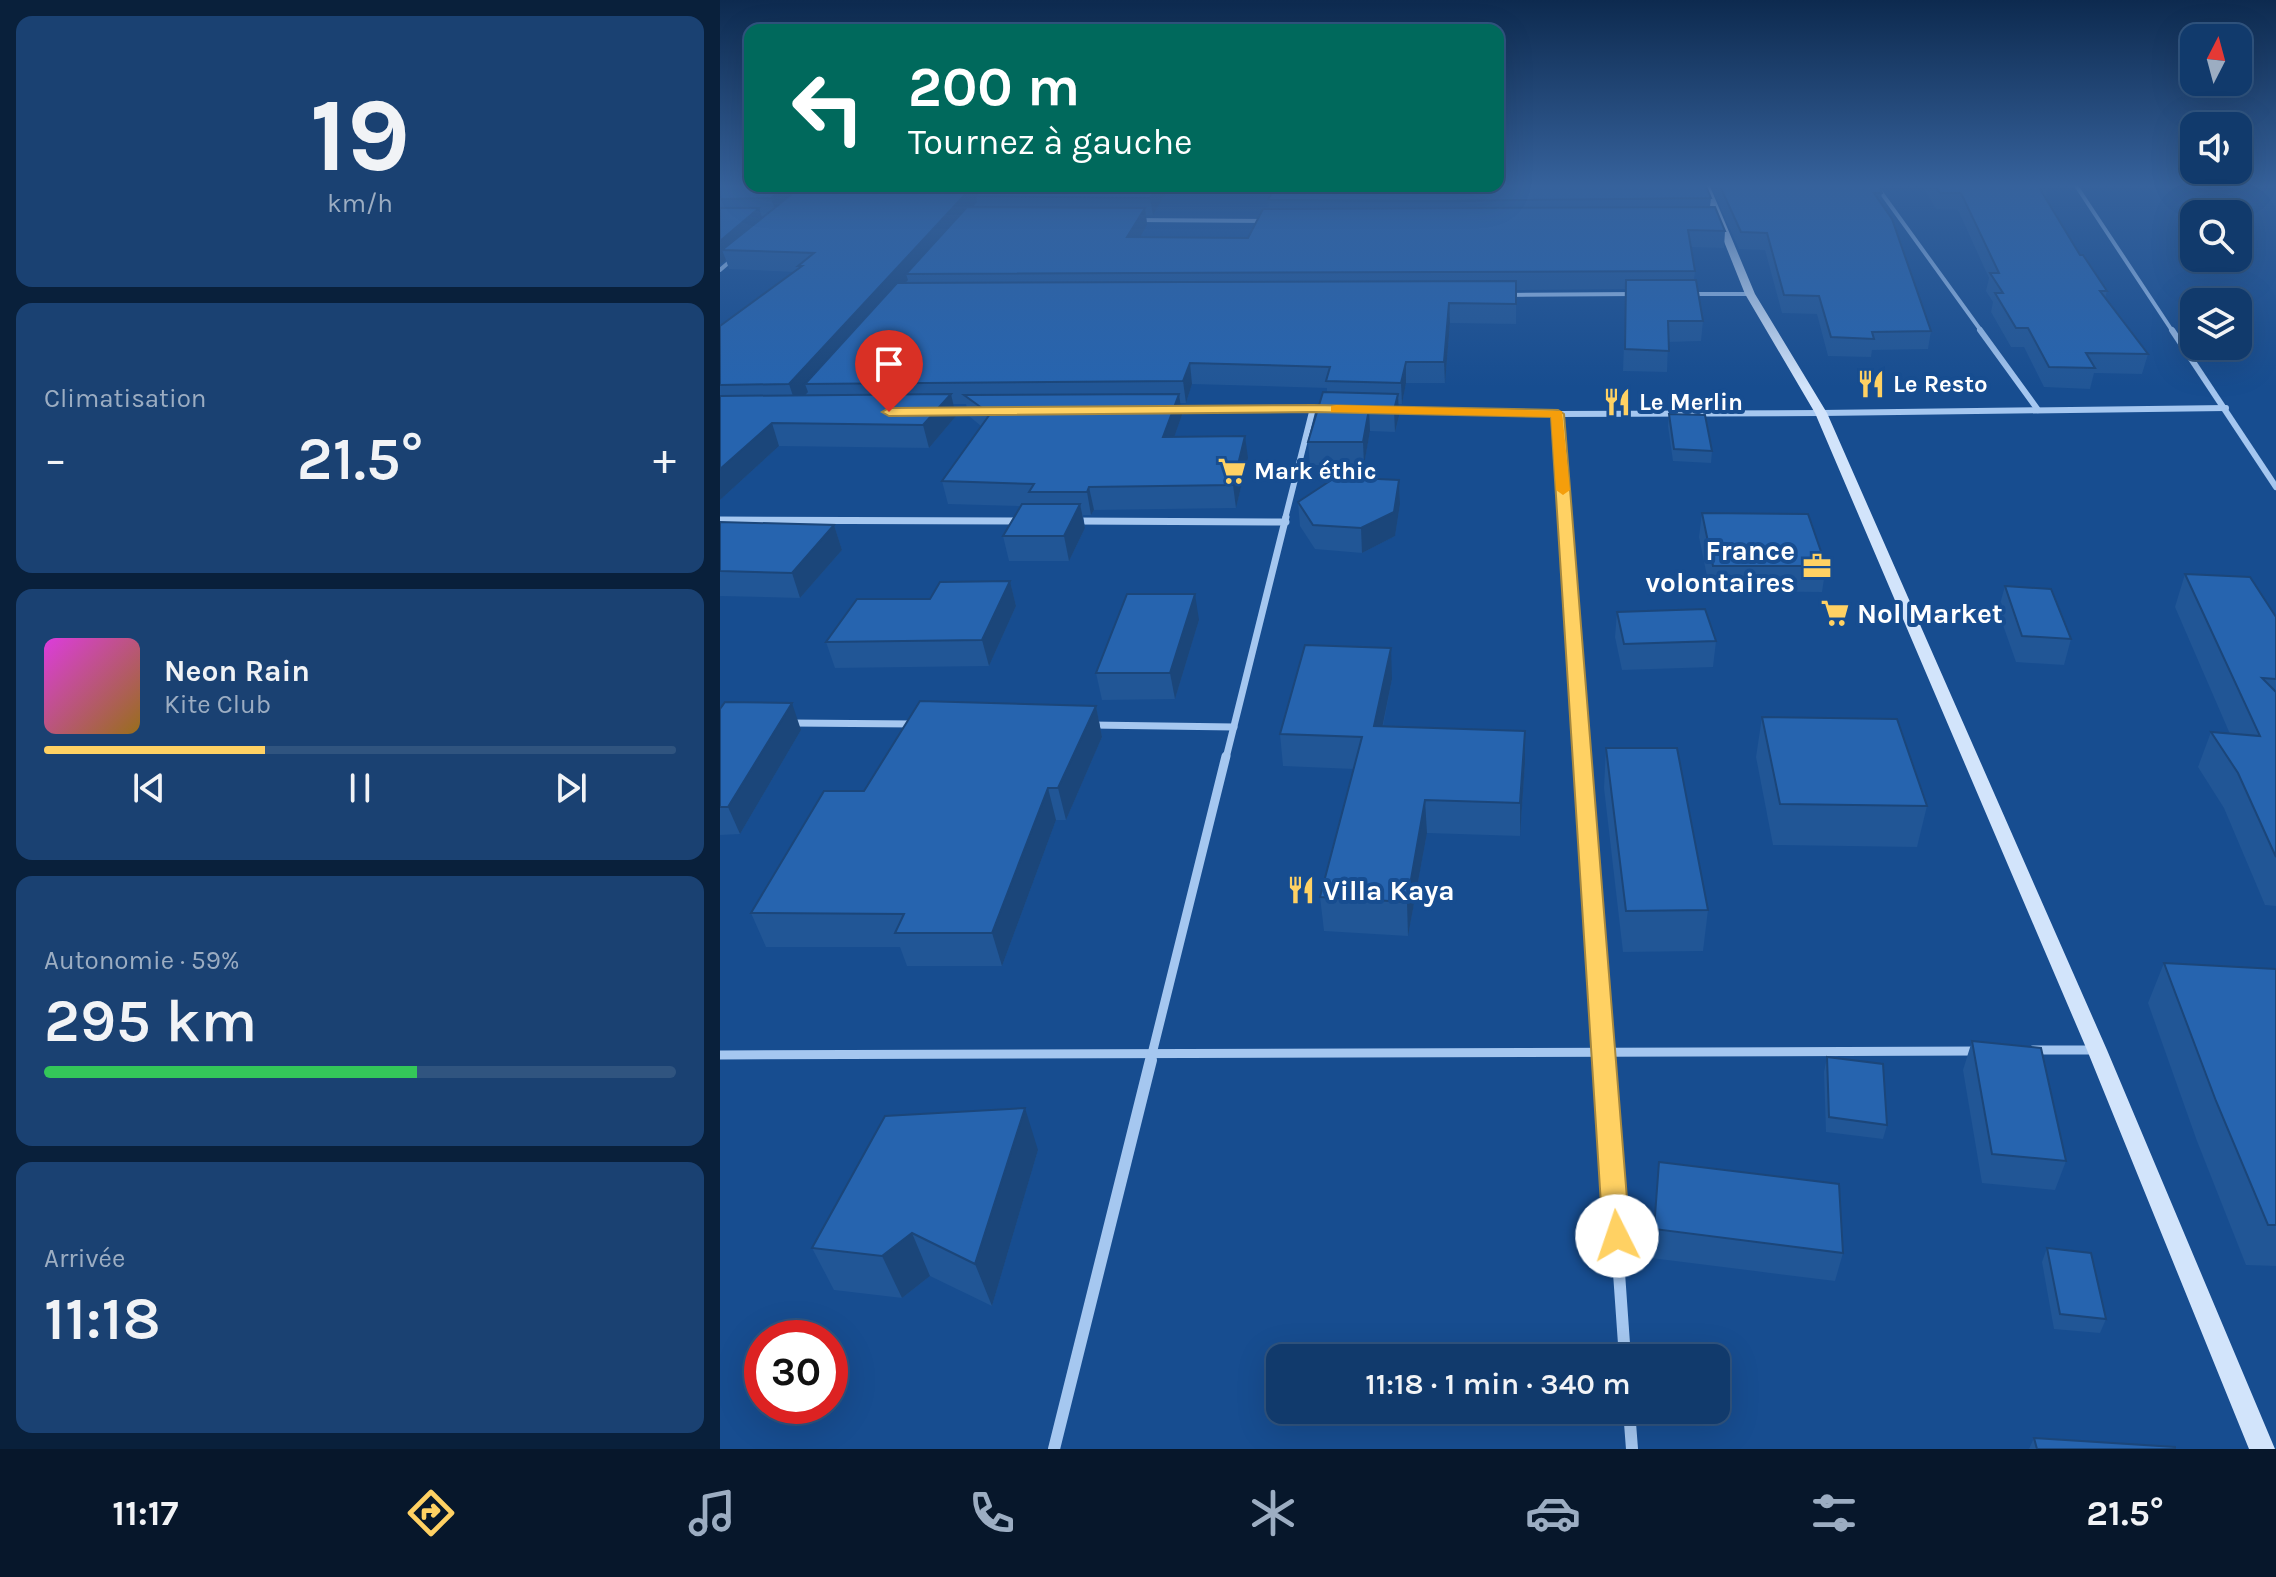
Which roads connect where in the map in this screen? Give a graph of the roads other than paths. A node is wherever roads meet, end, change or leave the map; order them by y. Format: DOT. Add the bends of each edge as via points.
graph roads {
  1 [pos="741,252"];
  2 [pos="1729,252"];
  3 [pos="1924,252"];
  4 [pos="2121,252"];
  5 [pos="720,270"];
  6 [pos="1641,294"];
  7 [pos="1688,294"];
  8 [pos="1750,294"];
  9 [pos="1502,295"];
  10 [pos="1313,408"];
  11 [pos="2226,408"];
  12 [pos="1344,409"];
  13 [pos="1142,410"];
  14 [pos="1374,410"];
  15 [pos="2038,410"];
  16 [pos="923,411"];
  17 [pos="1001,411"];
  18 [pos="1821,413"];
  19 [pos="1558,414"];
  20 [pos="2276,487"];
  21 [pos="720,520"];
  22 [pos="1034,521"];
  23 [pos="1066,521"];
  24 [pos="1286,522"];
  25 [pos="782,723"];
  26 [pos="923,724"];
  27 [pos="1079,725"];
  28 [pos="1234,727"];
  29 [pos="2017,1050"];
  30 [pos="2097,1050"];
  31 [pos="1986,1051"];
  32 [pos="1604,1052"];
  33 [pos="1153,1053"];
  34 [pos="720,1055"];
  35 [pos="1624,1344"];
  36 [pos="1630,1424"];
  37 [pos="1054,1449"];
  38 [pos="1632,1449"];
  39 [pos="2262,1449"];
  1 -- 5 [label="street"];
  2 -- 8 [label="main road"];
  3 -- 15 [label="street"];
  4 -- 11 [label="street"];
  6 -- 9 [label="street"];
  7 -- 8 [label="street"];
  8 -- 18 [label="main road"];
  10 -- 12 [label="street"];
  10 -- 13 [label="street"];
  10 -- 24 [label="street"];
  11 -- 15 [label="street"];
  11 -- 20 [label="street"];
  14 -- 19 [label="street"];
  15 -- 18 [label="street"];
  16 -- 17 [label="street"];
  18 -- 19 [label="street"];
  18 -- 30 [label="main road"];
  19 -- 32 [label="street"];
  21 -- 22 [label="street"];
  23 -- 24 [label="street"];
  24 -- 28 [label="street"];
  25 -- 26 [label="street"];
  27 -- 28 [label="street"];
  28 -- 33 [label="street"];
  29 -- 30 [label="street"];
  30 -- 39 [label="main road"];
  31 -- 32 [label="street"];
  32 -- 33 [label="street"];
  32 -- 35 [label="street"];
  33 -- 34 [label="street"];
  33 -- 37 [label="street"];
  36 -- 38 [label="street"];
}
